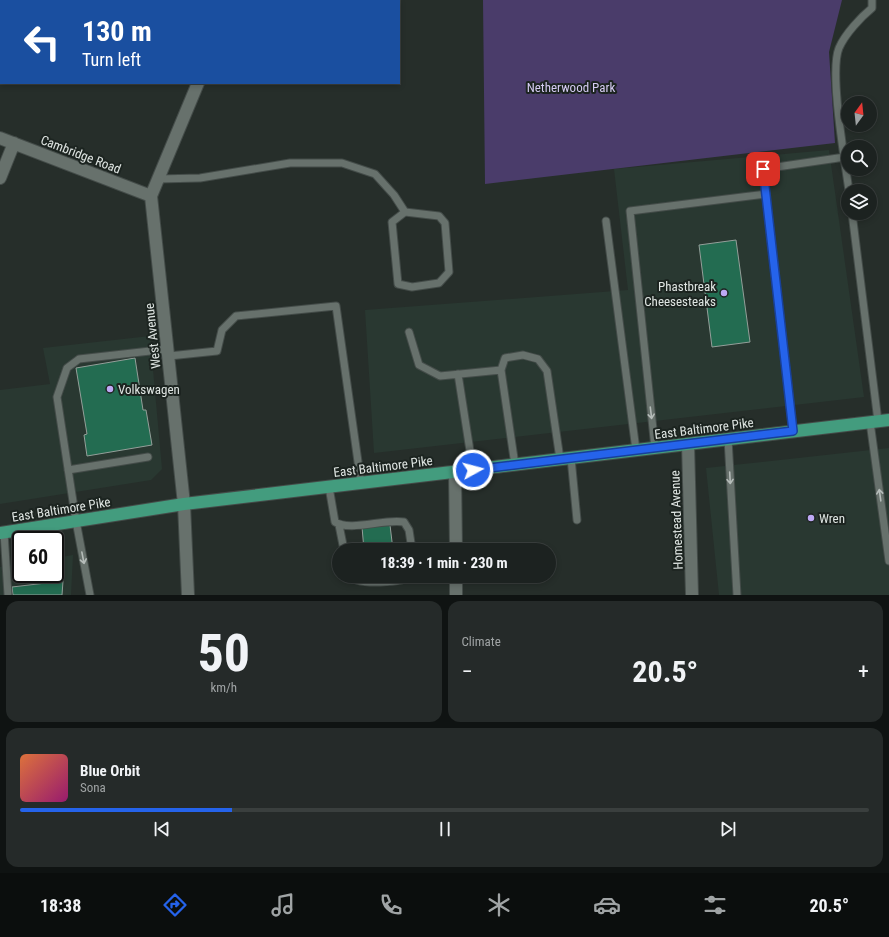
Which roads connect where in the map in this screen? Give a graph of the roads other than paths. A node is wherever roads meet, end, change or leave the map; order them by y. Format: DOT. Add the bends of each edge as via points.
graph roads {
  1 [pos="872,0"];
  2 [pos="198,84"];
  3 [pos="0,138"];
  4 [pos="843,140"];
  5 [pos="14,143"];
  6 [pos="841,158"];
  7 [pos="0,178"];
  8 [pos="158,179"];
  9 [pos="766,194"];
  10 [pos="151,196"];
  11 [pos="405,212"];
  12 [pos="853,220"];
  13 [pos="606,221"];
  14 [pos="409,332"];
  15 [pos="168,353"];
  16 [pos="502,370"];
  17 [pos="458,374"];
  18 [pos="879,421"];
  19 [pos="793,431"];
  20 [pos="728,439"];
  21 [pos="688,444"];
  22 [pos="655,448"];
  23 [pos="636,450"];
  24 [pos="148,457"];
  25 [pos="566,459"];
  26 [pos="515,465"];
  27 [pos="68,470"];
  28 [pos="473,470"];
  29 [pos="456,472"];
  30 [pos="361,483"];
  31 [pos="329,487"];
  32 [pos="184,504"];
  33 [pos="577,520"];
  34 [pos="76,521"];
  35 [pos="339,524"];
  36 [pos="2,533"];
  37 [pos="343,543"];
  38 [pos="411,543"];
  39 [pos="456,543"];
  40 [pos="889,561"];
  41 [pos="456,583"];
  42 [pos="8,595"];
  43 [pos="90,595"];
  44 [pos="188,595"];
  45 [pos="456,595"];
  46 [pos="692,595"];
  47 [pos="737,595"];
  1 -- 4 [label="lane" via="872,8 859,19 839,48 836,74"];
  2 -- 8 [label="street, West Avenue"];
  3 -- 5 [label="street, Cambridge Road"];
  5 -- 7 [label="street"];
  5 -- 10 [label="street, Cambridge Road"];
  6 -- 9 [label="lane" via="763,169"];
  8 -- 10 [label="street, West Avenue"];
  8 -- 11 [label="lane" via="200,178 290,163 342,163 375,174"];
  9 -- 19 [label="lane"];
  9 -- 22 [label="lane, one-way" via="630,211"];
  10 -- 15 [label="street, West Avenue"];
  11 -- 11 [label="lane" via="392,222 398,284 412,288 439,283 449,272 445,223 439,216"];
  12 -- 18 [label="lane"];
  13 -- 23 [label="lane"];
  14 -- 17 [label="lane" via="420,365 440,376"];
  15 -- 27 [label="lane" via="79,359 67,368 58,397"];
  15 -- 30 [label="lane" via="217,352 222,330 236,316 336,306"];
  15 -- 32 [label="street, West Avenue"];
  16 -- 17 [label="lane"];
  16 -- 25 [label="lane" via="505,358 523,355 538,359 547,371"];
  16 -- 26 [label="lane"];
  17 -- 28 [label="lane"];
  18 -- 19 [label="main road, East Baltimore Pike"];
  40 -- 18 [label="lane, one-way"];
  19 -- 20 [label="main road, East Baltimore Pike"];
  20 -- 21 [label="main road, East Baltimore Pike"];
  20 -- 47 [label="lane, one-way"];
  21 -- 22 [label="main road, East Baltimore Pike"];
  21 -- 46 [label="street, Homestead Avenue"];
  22 -- 23 [label="main road, East Baltimore Pike"];
  23 -- 25 [label="main road, East Baltimore Pike"];
  24 -- 27 [label="lane"];
  25 -- 26 [label="main road, East Baltimore Pike"];
  25 -- 33 [label="lane"];
  26 -- 28 [label="main road, East Baltimore Pike"];
  27 -- 34 [label="lane"];
  28 -- 29 [label="main road, East Baltimore Pike"];
  29 -- 30 [label="main road, East Baltimore Pike"];
  29 -- 39 [label="street"];
  30 -- 31 [label="main road, East Baltimore Pike"];
  31 -- 32 [label="main road, East Baltimore Pike"];
  31 -- 35 [label="lane" via="336,522"];
  32 -- 34 [label="main road, East Baltimore Pike"];
  32 -- 44 [label="street, West Avenue"];
  34 -- 36 [label="main road, East Baltimore Pike"];
  34 -- 43 [label="lane, one-way"];
  35 -- 37 [label="lane"];
  35 -- 38 [label="lane" via="404,522 409,530"];
  36 -- 42 [label="lane"];
  41 -- 45 [label="street"];
}
